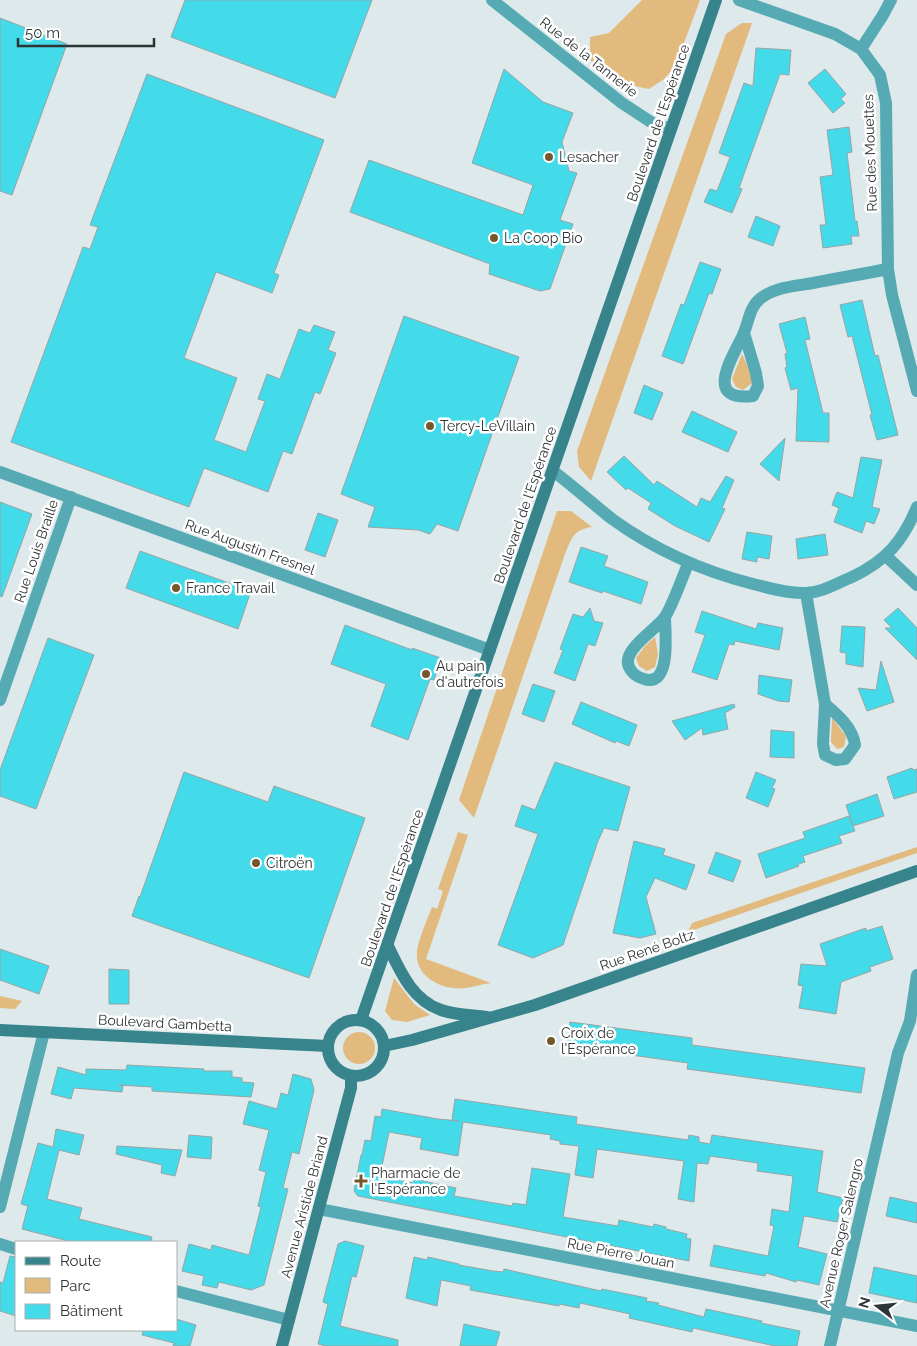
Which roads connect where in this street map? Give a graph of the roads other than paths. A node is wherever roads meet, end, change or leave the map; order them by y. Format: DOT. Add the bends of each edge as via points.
graph roads {
  1 [pos="492,0"];
  2 [pos="716,0"];
  3 [pos="739,0"];
  4 [pos="891,0"];
  5 [pos="861,49"];
  6 [pos="671,129"];
  7 [pos="888,269"];
  8 [pos="744,334"];
  9 [pos="917,391"];
  10 [pos="553,471"];
  11 [pos="0,472"];
  12 [pos="71,498"];
  13 [pos="917,507"];
  14 [pos="886,556"];
  15 [pos="688,564"];
  16 [pos="917,585"];
  17 [pos="806,593"];
  18 [pos="665,617"];
  19 [pos="490,650"];
  20 [pos="0,700"];
  21 [pos="825,704"];
  22 [pos="917,871"];
  23 [pos="388,946"];
  24 [pos="917,975"];
  25 [pos="490,1018"];
  26 [pos="361,1020"];
  27 [pos="0,1030"];
  28 [pos="44,1032"];
  29 [pos="912,1034"];
  30 [pos="328,1046"];
  31 [pos="384,1046"];
  32 [pos="351,1076"];
  33 [pos="0,1206"];
  34 [pos="319,1209"];
  35 [pos="0,1244"];
  36 [pos="15,1249"];
  37 [pos="178,1292"];
  38 [pos="838,1310"];
  39 [pos="289,1320"];
  40 [pos="917,1326"];
  41 [pos="282,1346"];
  42 [pos="830,1346"];
  1 -- 6 [label="street, Rue de la Tannerie" via="622,103 654,124"];
  2 -- 6 [label="main road, Boulevard de l'Espérance"];
  3 -- 5 [label="street, Rue des Mouettes" via="836,34"];
  4 -- 5 [label="street"];
  5 -- 7 [label="street, Rue des Mouettes" via="880,75 886,103"];
  6 -- 10 [label="main road, Boulevard de l'Espérance"];
  7 -- 8 [label="street" via="780,290 761,298 751,311"];
  7 -- 9 [label="street, Rue des Mouettes"];
  10 -- 15 [label="street" via="631,532"];
  10 -- 19 [label="main road, Boulevard de l'Espérance"];
  11 -- 12 [label="street, Rue Augustin Fresnel"];
  12 -- 19 [label="street, Rue Augustin Fresnel"];
  12 -- 20 [label="street, Rue Louis Braille"];
  13 -- 14 [label="street" via="905,532"];
  14 -- 16 [label="street"];
  14 -- 17 [label="street" via="860,573 825,589"];
  15 -- 17 [label="street" via="725,577"];
  15 -- 18 [label="street"];
  17 -- 21 [label="street"];
  18 -- 18 [label="street" via="628,658 632,674 650,680 658,677 664,669"];
  19 -- 23 [label="main road, Boulevard de l'Espérance"];
  22 -- 25 [label="main road, Rue René Boltz"];
  23 -- 25 [label="main road" via="417,996 440,1010"];
  23 -- 26 [label="main road, Boulevard de l'Espérance"];
  24 -- 29 [label="street, Avenue Roger Salengro"];
  25 -- 31 [label="main road, Rue René Boltz"];
  26 -- 30 [label="main road" via="342,1023 330,1037"];
  26 -- 31 [label="main road" via="377,1029"];
  27 -- 28 [label="main road, Boulevard Gambetta"];
  28 -- 30 [label="main road, Boulevard Gambetta"];
  28 -- 33 [label="street"];
  29 -- 38 [label="street, Avenue Roger Salengro" via="898,1053"];
  30 -- 32 [label="main road" via="328,1055 336,1068"];
  31 -- 32 [label="main road" via="375,1069"];
  32 -- 34 [label="main road, Avenue Aristide Briand" via="351,1088"];
  34 -- 38 [label="street, Rue Pierre Jouan"];
  34 -- 39 [label="main road, Avenue Aristide Briand"];
  35 -- 36 [label="street"];
  37 -- 39 [label="street"];
  38 -- 40 [label="street, Rue Pierre Jouan"];
  38 -- 42 [label="street, Avenue Roger Salengro"];
  39 -- 41 [label="main road, Avenue Aristide Briand"];
}
